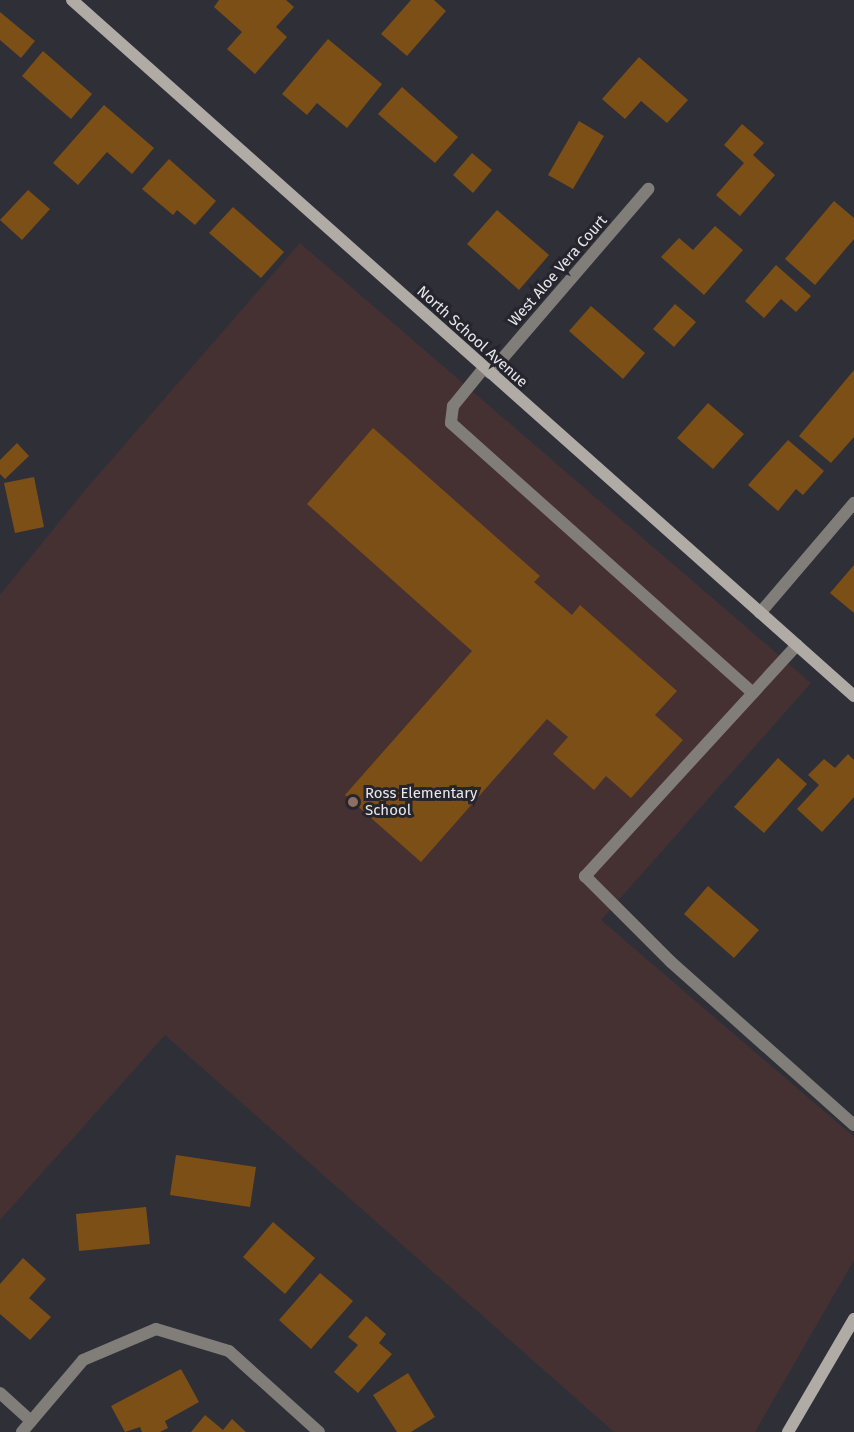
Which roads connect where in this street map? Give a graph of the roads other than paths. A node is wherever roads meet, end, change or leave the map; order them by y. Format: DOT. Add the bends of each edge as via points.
graph roads {
  1 [pos="72,0"];
  2 [pos="648,189"];
  3 [pos="487,371"];
  4 [pos="854,503"];
  5 [pos="760,613"];
  6 [pos="797,645"];
  7 [pos="753,693"];
  8 [pos="854,696"];
  9 [pos="854,1125"];
  10 [pos="854,1319"];
  11 [pos="0,1393"];
  12 [pos="31,1421"];
  13 [pos="22,1432"];
  14 [pos="319,1432"];
  15 [pos="788,1432"];
  1 -- 3 [label="street, North School Avenue"];
  2 -- 3 [label="street, West Aloe Vera Court"];
  3 -- 5 [label="street, North School Avenue"];
  3 -- 7 [label="street, West Aloe Vera Court" via="453,406 451,423"];
  4 -- 5 [label="street"];
  5 -- 6 [label="street, North School Avenue"];
  6 -- 7 [label="street"];
  6 -- 8 [label="street, North School Avenue"];
  7 -- 9 [label="street" via="585,876 670,962"];
  10 -- 15 [label="street"];
  11 -- 12 [label="street"];
  12 -- 13 [label="street"];
  12 -- 14 [label="street" via="83,1360 156,1329 229,1351"];
}
